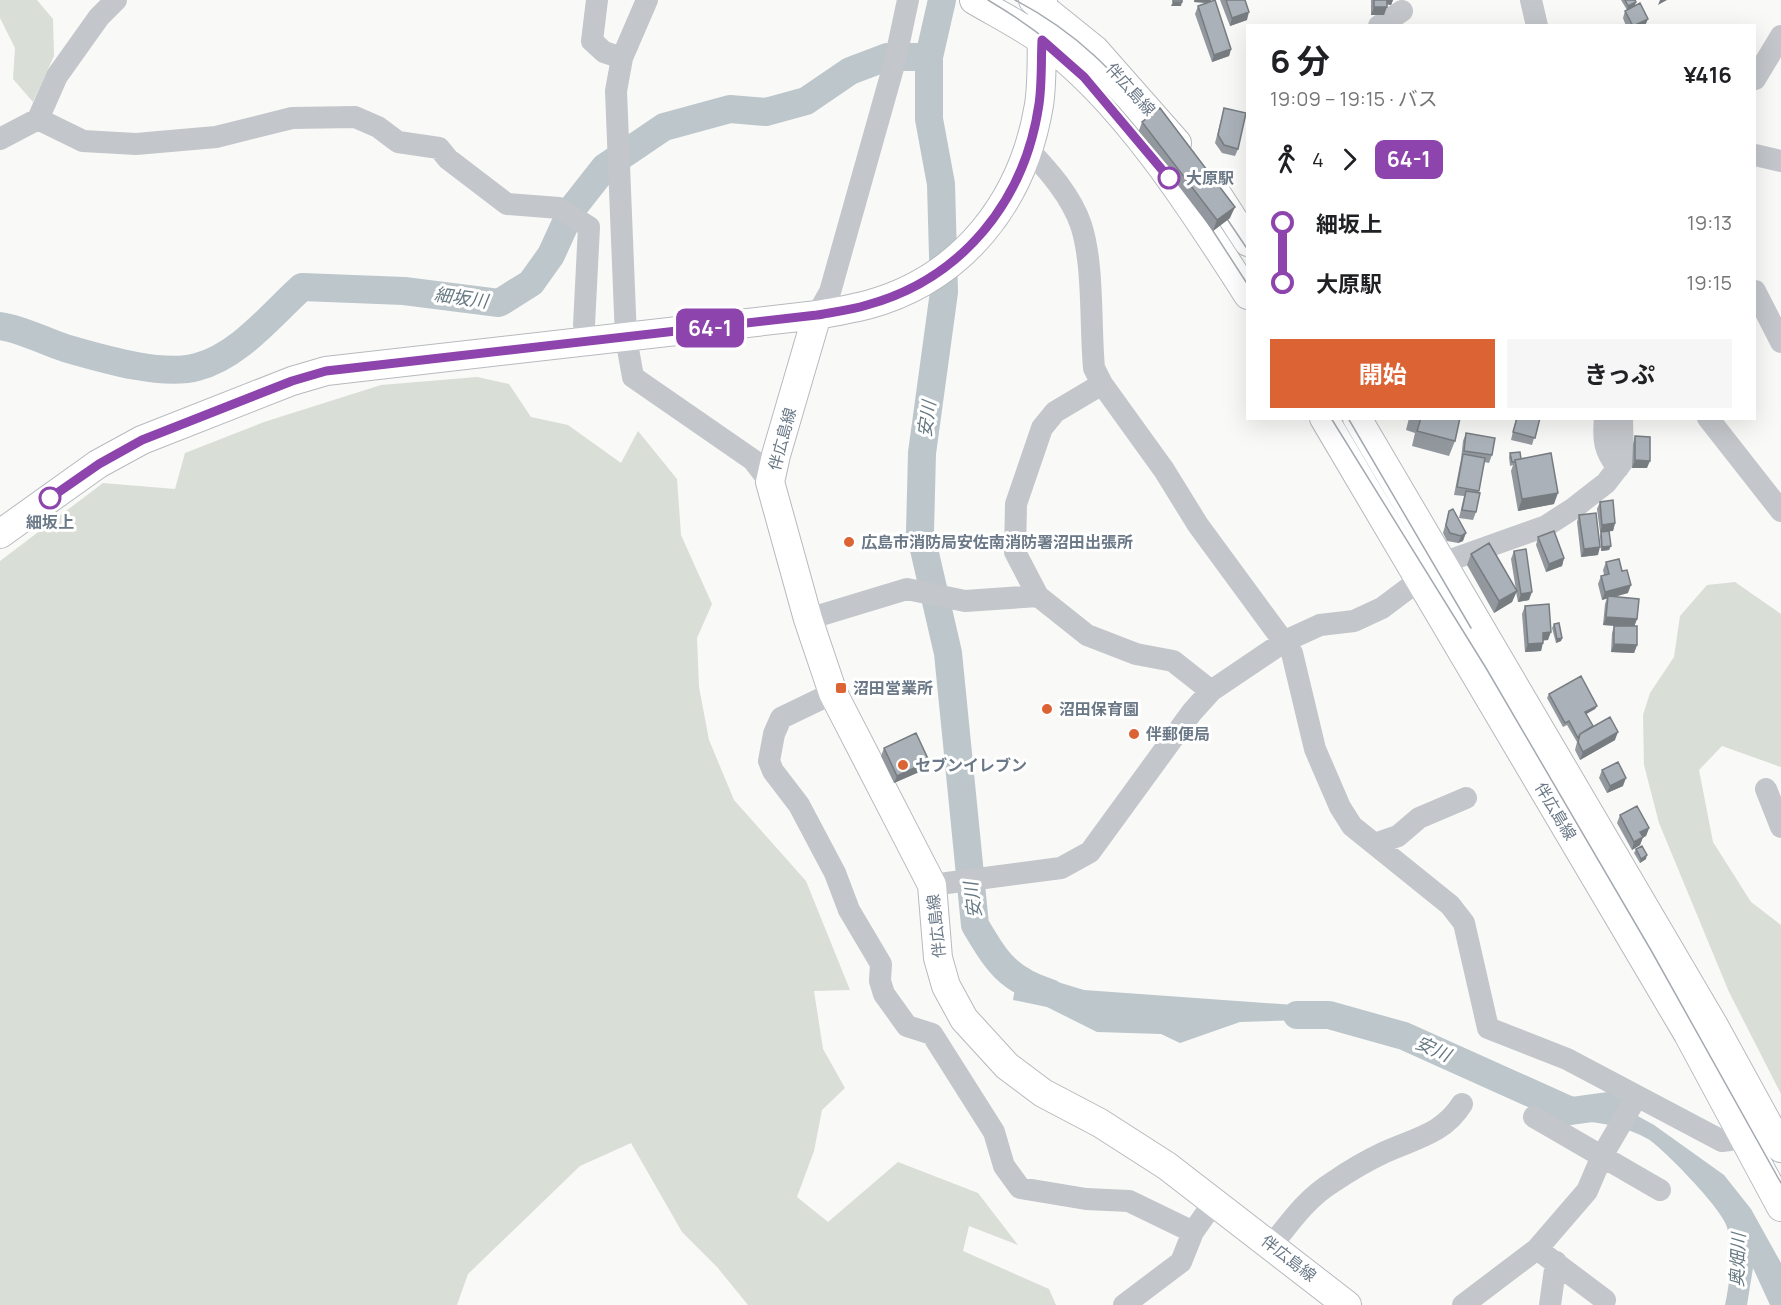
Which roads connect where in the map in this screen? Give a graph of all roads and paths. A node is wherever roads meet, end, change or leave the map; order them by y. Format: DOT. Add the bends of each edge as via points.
graph roads {
  1 [pos="116,0"];
  2 [pos="597,0"];
  3 [pos="647,0"];
  4 [pos="908,0"];
  5 [pos="974,0"];
  6 [pos="1531,0"];
  7 [pos="1040,2"];
  8 [pos="1403,12"];
  9 [pos="1382,24"];
  10 [pos="1537,24"];
  11 [pos="1781,36"];
  12 [pos="1042,40"];
  13 [pos="622,58"];
  14 [pos="1756,77"];
  15 [pos="38,119"];
  16 [pos="0,139"];
  17 [pos="1028,149"];
  18 [pos="1756,155"];
  19 [pos="1781,161"];
  20 [pos="585,224"];
  21 [pos="620,232"];
  22 [pos="1246,239"];
  23 [pos="1246,292"];
  24 [pos="1756,293"];
  25 [pos="817,315"];
  26 [pos="584,325"];
  27 [pos="626,338"];
  28 [pos="1781,342"];
  29 [pos="1102,384"];
  30 [pos="1325,420"];
  31 [pos="1358,420"];
  32 [pos="1605,420"];
  33 [pos="1622,420"];
  34 [pos="1710,420"];
  35 [pos="1618,468"];
  36 [pos="770,482"];
  37 [pos="1781,511"];
  38 [pos="0,534"];
  39 [pos="1442,563"];
  40 [pos="1419,580"];
  41 [pos="1038,596"];
  42 [pos="808,619"];
  43 [pos="1285,640"];
  44 [pos="1211,691"];
  45 [pos="833,693"];
  46 [pos="1766,789"];
  47 [pos="1466,798"];
  48 [pos="1781,827"];
  49 [pos="1375,844"];
  50 [pos="938,884"];
  51 [pos="1634,1100"];
  52 [pos="1462,1104"];
  53 [pos="1534,1117"];
  54 [pos="1741,1133"];
  55 [pos="1781,1148"];
  56 [pos="1604,1153"];
  57 [pos="1660,1190"];
  58 [pos="1214,1202"];
  59 [pos="1781,1207"];
  60 [pos="1193,1232"];
  61 [pos="1272,1245"];
  62 [pos="1537,1249"];
  63 [pos="1556,1262"];
  64 [pos="1605,1300"];
  65 [pos="1124,1305"];
  66 [pos="1347,1305"];
  67 [pos="1463,1305"];
  68 [pos="1550,1305"];
  1 -- 15 [label="street" via="99,16 57,76"];
  2 -- 13 [label="street" via="592,41 604,52"];
  3 -- 13 [label="street"];
  4 -- 25 [label="street" via="895,61 830,292"];
  5 -- 12 [label="main road, 伴広島線"];
  6 -- 10 [label="street"];
  7 -- 12 [label="main road"];
  7 -- 22 [label="main road, 伴広島線" via="1095,50 1139,97 1211,184"];
  8 -- 9 [label="street"];
  11 -- 14 [label="street"];
  12 -- 17 [label="main road" via="1039,104"];
  12 -- 23 [label="main road, 伴広島線" via="1122,118 1189,204"];
  13 -- 21 [label="street" via="616,92"];
  15 -- 16 [label="street"];
  15 -- 20 [label="street" via="83,141 136,144 216,137 292,118 355,117 398,142 439,148 507,204 560,208"];
  17 -- 25 [label="main road" via="991,226 971,247 915,285 868,305"];
  17 -- 29 [label="street" via="1053,176 1080,222 1087,246 1094,368"];
  18 -- 19 [label="street"];
  20 -- 21 [label="street"];
  20 -- 26 [label="street"];
  21 -- 27 [label="street"];
  24 -- 28 [label="street"];
  25 -- 27 [label="main road"];
  25 -- 36 [label="main road, 伴広島線"];
  27 -- 36 [label="street" via="633,377 753,460"];
  27 -- 38 [label="main road" via="369,365 292,381 142,440 99,464"];
  29 -- 41 [label="street" via="1055,412 1042,428 1016,504 1015,552"];
  29 -- 43 [label="street" via="1198,525"];
  30 -- 40 [label="main road, 伴広島線"];
  31 -- 39 [label="main road, 伴広島線"];
  32 -- 35 [label="street" via="1603,440 1607,456"];
  33 -- 35 [label="street" via="1623,461"];
  34 -- 37 [label="street"];
  35 -- 39 [label="street" via="1606,483 1546,526"];
  36 -- 42 [label="main road, 伴広島線"];
  39 -- 40 [label="street"];
  39 -- 55 [label="main road, 伴広島線" via="1713,1024"];
  40 -- 43 [label="street" via="1382,608 1354,621 1320,625"];
  40 -- 54 [label="main road, 伴広島線" via="1688,1034"];
  41 -- 42 [label="street" via="965,601 907,589"];
  41 -- 44 [label="street" via="1087,635 1136,654 1173,661"];
  42 -- 45 [label="main road, 伴広島線"];
  43 -- 44 [label="street"];
  43 -- 49 [label="street" via="1292,653 1315,749 1340,807 1352,826"];
  44 -- 50 [label="street" via="1090,852 1061,868"];
  45 -- 50 [label="main road, 伴広島線"];
  45 -- 60 [label="street" via="782,718 774,734 769,761 772,771 800,805 849,910 881,964 884,994 907,1026 932,1034 989,1123 1004,1166 1020,1188 1086,1199 1129,1201"];
  46 -- 48 [label="street"];
  47 -- 49 [label="street" via="1419,818 1398,836"];
  49 -- 51 [label="street" via="1450,905 1464,923 1488,1028 1567,1059"];
  50 -- 58 [label="main road, 伴広島線" via="938,958 946,986 964,1019 1007,1066 1043,1093 1100,1123"];
  51 -- 54 [label="street" via="1722,1141"];
  51 -- 56 [label="street"];
  52 -- 61 [label="street" via="1438,1130 1383,1153 1332,1182 1303,1206"];
  53 -- 56 [label="street"];
  54 -- 59 [label="main road, 伴広島線"];
  56 -- 57 [label="street"];
  56 -- 62 [label="street" via="1587,1191"];
  58 -- 60 [label="street"];
  58 -- 61 [label="main road, 伴広島線"];
  60 -- 65 [label="street" via="1181,1262"];
  61 -- 66 [label="main road, 伴広島線"];
  62 -- 63 [label="street"];
  62 -- 67 [label="street"];
  63 -- 64 [label="street"];
  63 -- 68 [label="street"];
}
